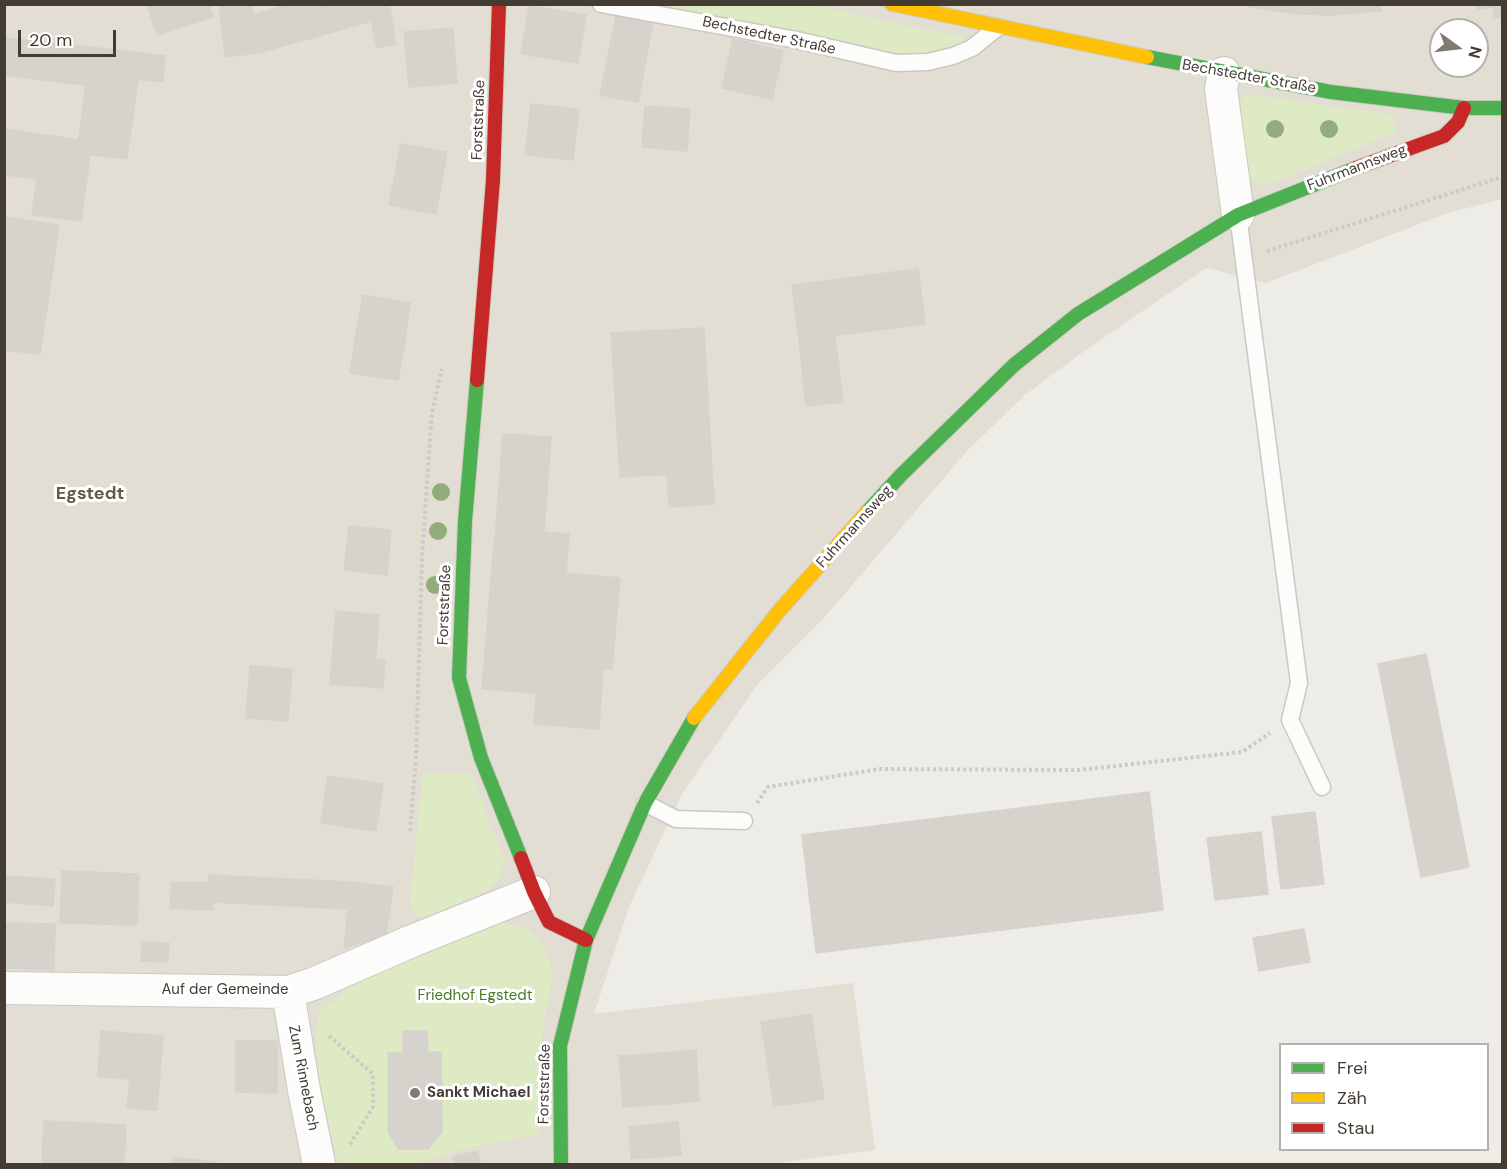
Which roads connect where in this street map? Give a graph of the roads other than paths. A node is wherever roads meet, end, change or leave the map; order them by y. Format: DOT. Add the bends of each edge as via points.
graph roads {
  1 [pos="499,4"];
  2 [pos="601,4"];
  3 [pos="892,4"];
  4 [pos="999,27"];
  5 [pos="1224,73"];
  6 [pos="1464,108"];
  7 [pos="1503,108"];
  8 [pos="1238,215"];
  9 [pos="1322,787"];
  10 [pos="645,803"];
  11 [pos="744,821"];
  12 [pos="534,892"];
  13 [pos="586,940"];
  14 [pos="4,988"];
  15 [pos="288,992"];
  16 [pos="332,1158"];
  17 [pos="561,1164"];
  1 -- 12 [label="street, Forststraße" via="493,180 465,520 459,678 481,758"];
  2 -- 4 [label="lane, Bechstedter Straße" via="797,40 896,63 953,56 972,48"];
  3 -- 4 [label="street, Bechstedter Straße"];
  4 -- 5 [label="street, Bechstedter Straße"];
  5 -- 6 [label="street, Bechstedter Straße" via="1331,92"];
  5 -- 8 [label="street" via="1221,89"];
  6 -- 7 [label="street, Bechstedter Straße"];
  6 -- 8 [label="street, Fuhrmannsweg" via="1458,122 1444,135"];
  8 -- 9 [label="lane" via="1299,683 1290,720"];
  8 -- 10 [label="street, Fuhrmannsweg" via="1078,314 1014,364 917,460 779,611 692,721"];
  10 -- 11 [label="lane" via="675,819"];
  10 -- 13 [label="street, Fuhrmannsweg"];
  12 -- 13 [label="street, Forststraße" via="549,922"];
  12 -- 15 [label="street, Auf der Gemeinde"];
  13 -- 17 [label="street, Forststraße" via="560,1046"];
  14 -- 15 [label="street, Auf der Gemeinde"];
  15 -- 16 [label="street, Zum Rinnebach" via="294,1030"];
}
